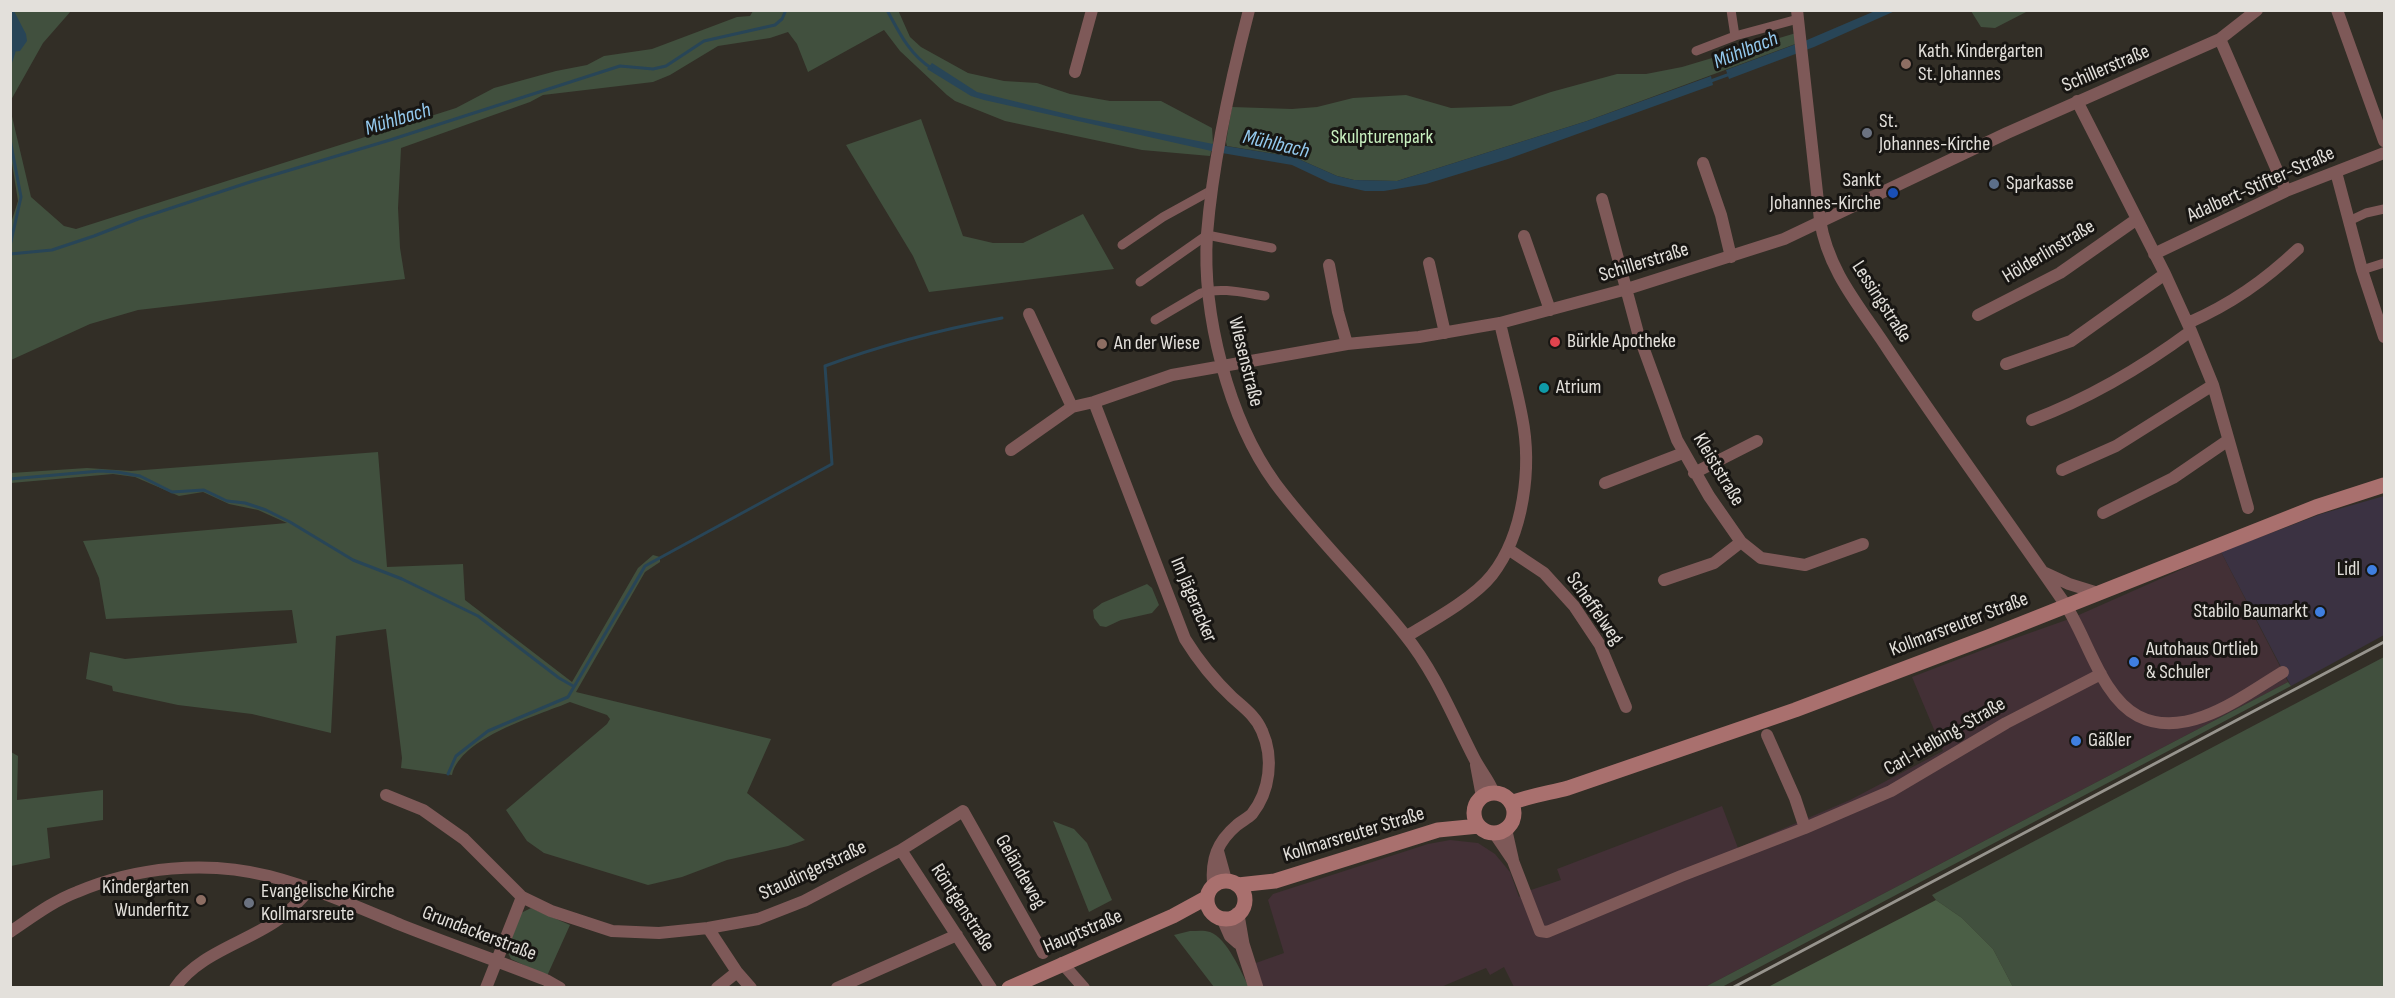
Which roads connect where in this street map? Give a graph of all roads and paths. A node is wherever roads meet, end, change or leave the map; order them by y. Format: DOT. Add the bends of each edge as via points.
graph roads {
  1 [pos="1092,10"];
  2 [pos="1249,10"];
  3 [pos="1731,10"];
  4 [pos="2257,10"];
  5 [pos="2337,10"];
  6 [pos="1797,13"];
  7 [pos="1736,36"];
  8 [pos="2220,39"];
  9 [pos="1696,51"];
  10 [pos="1075,72"];
  11 [pos="2078,101"];
  12 [pos="2385,141"];
  13 [pos="2385,153"];
  14 [pos="1703,163"];
  15 [pos="2336,172"];
  16 [pos="1212,189"];
  17 [pos="2286,191"];
  18 [pos="1602,200"];
  19 [pos="2385,209"];
  20 [pos="2137,219"];
  21 [pos="1820,220"];
  22 [pos="2349,221"];
  23 [pos="1207,235"];
  24 [pos="1524,236"];
  25 [pos="1122,245"];
  26 [pos="1272,248"];
  27 [pos="2298,249"];
  28 [pos="2154,254"];
  29 [pos="1731,257"];
  30 [pos="1429,263"];
  31 [pos="2385,263"];
  32 [pos="1329,265"];
  33 [pos="2362,270"];
  34 [pos="2165,274"];
  35 [pos="1140,282"];
  36 [pos="1627,289"];
  37 [pos="1209,291"];
  38 [pos="1265,296"];
  39 [pos="1550,310"];
  40 [pos="2381,313"];
  41 [pos="1029,314"];
  42 [pos="1978,315"];
  43 [pos="1155,320"];
  44 [pos="1500,323"];
  45 [pos="2190,327"];
  46 [pos="1445,333"];
  47 [pos="2385,337"];
  48 [pos="1347,344"];
  49 [pos="2006,364"];
  50 [pos="1221,365"];
  51 [pos="2213,385"];
  52 [pos="1094,402"];
  53 [pos="1072,407"];
  54 [pos="2032,420"];
  55 [pos="1756,441"];
  56 [pos="2227,441"];
  57 [pos="1011,450"];
  58 [pos="1683,453"];
  59 [pos="2062,470"];
  60 [pos="1694,473"];
  61 [pos="1605,483"];
  62 [pos="2385,485"];
  63 [pos="2248,508"];
  64 [pos="2103,513"];
  65 [pos="1741,542"];
  66 [pos="1863,544"];
  67 [pos="1508,549"];
  68 [pos="2042,571"];
  69 [pos="1664,580"];
  70 [pos="2098,593"];
  71 [pos="2066,606"];
  72 [pos="1407,636"];
  73 [pos="2283,672"];
  74 [pos="2102,674"];
  75 [pos="1626,708"];
  76 [pos="1767,735"];
  77 [pos="386,795"];
  78 [pos="1488,795"];
  79 [pos="1513,807"];
  80 [pos="963,811"];
  81 [pos="1477,821"];
  82 [pos="1805,828"];
  83 [pos="1500,831"];
  84 [pos="901,850"];
  85 [pos="1275,881"];
  86 [pos="311,888"];
  87 [pos="522,897"];
  88 [pos="1222,899"];
  89 [pos="708,928"];
  90 [pos="10,932"];
  91 [pos="957,935"];
  92 [pos="1043,952"];
  93 [pos="497,960"];
  94 [pos="1062,963"];
  95 [pos="737,972"];
  96 [pos="175,987"];
  97 [pos="486,987"];
  98 [pos="560,987"];
  99 [pos="717,987"];
  100 [pos="751,987"];
  101 [pos="837,987"];
  102 [pos="991,987"];
  103 [pos="1009,987"];
  104 [pos="1084,987"];
  105 [pos="1256,987"];
  1 -- 10 [label="street"];
  2 -- 16 [label="street, Wiesenstraße"];
  3 -- 7 [label="street"];
  4 -- 8 [label="street, Schillerstraße"];
  5 -- 12 [label="street"];
  6 -- 7 [label="street"];
  6 -- 21 [label="street, Lessingstraße"];
  7 -- 9 [label="street"];
  8 -- 11 [label="street, Schillerstraße"];
  8 -- 17 [label="street"];
  11 -- 20 [label="street"];
  11 -- 21 [label="street, Schillerstraße"];
  13 -- 15 [label="street, Adalbert-Stifter-Straße"];
  14 -- 29 [label="street"];
  15 -- 17 [label="street, Adalbert-Stifter-Straße"];
  15 -- 22 [label="street"];
  16 -- 23 [label="street, Wiesenstraße"];
  16 -- 25 [label="street"];
  17 -- 28 [label="street, Adalbert-Stifter-Straße"];
  18 -- 36 [label="street, Kleiststraße"];
  19 -- 22 [label="street"];
  20 -- 28 [label="street"];
  20 -- 42 [label="street, Hölderlinstraße" via="2060,273"];
  21 -- 29 [label="street, Schillerstraße" via="1784,239"];
  21 -- 68 [label="street, Lessingstraße" via="1826,249 1839,278"];
  22 -- 33 [label="street"];
  23 -- 26 [label="street"];
  23 -- 35 [label="street"];
  23 -- 37 [label="street, Wiesenstraße"];
  24 -- 39 [label="street"];
  27 -- 45 [label="street" via="2271,275"];
  28 -- 34 [label="street"];
  29 -- 36 [label="street, Schillerstraße"];
  30 -- 46 [label="street"];
  31 -- 33 [label="street"];
  32 -- 48 [label="street"];
  33 -- 40 [label="street"];
  34 -- 45 [label="street"];
  34 -- 49 [label="street" via="2071,340"];
  36 -- 39 [label="street, Schillerstraße"];
  36 -- 58 [label="street, Kleiststraße" via="1651,375"];
  37 -- 38 [label="street"];
  37 -- 43 [label="street"];
  37 -- 50 [label="street, Wiesenstraße"];
  39 -- 44 [label="street, Schillerstraße"];
  40 -- 47 [label="street"];
  41 -- 53 [label="street"];
  44 -- 46 [label="street, Schillerstraße"];
  44 -- 67 [label="street" via="1522,419 1526,459 1522,500"];
  45 -- 51 [label="street"];
  45 -- 54 [label="street" via="2116,381"];
  46 -- 48 [label="street, Schillerstraße"];
  48 -- 50 [label="street, Schillerstraße"];
  50 -- 52 [label="street, Schillerstraße" via="1172,375"];
  50 -- 72 [label="street, Wiesenstraße" via="1246,435 1270,475"];
  51 -- 56 [label="street"];
  51 -- 59 [label="street" via="2116,446"];
  52 -- 53 [label="street, Schillerstraße"];
  52 -- 88 [label="street, Im Jägeracker" via="1185,639 1230,696 1249,712 1262,730 1269,753 1270,768 1261,800 1251,816 1223,838 1218,851"];
  53 -- 57 [label="street, Schillerstraße"];
  55 -- 60 [label="street"];
  56 -- 63 [label="street"];
  56 -- 64 [label="street" via="2174,478"];
  58 -- 60 [label="street, Kleiststraße"];
  58 -- 61 [label="street"];
  60 -- 65 [label="street, Kleiststraße"];
  62 -- 70 [label="main road, Kollmarsreuter Straße" via="2316,507"];
  65 -- 66 [label="street, Kleiststraße" via="1761,558 1805,565"];
  65 -- 69 [label="street" via="1713,563"];
  67 -- 72 [label="street" via="1484,584"];
  67 -- 75 [label="street, Scheffelweg" via="1544,573 1574,606 1600,645"];
  68 -- 70 [label="street, Lessingstraße"];
  68 -- 71 [label="street, Lessingstraße"];
  70 -- 71 [label="main road, Kollmarsreuter Straße"];
  71 -- 74 [label="street"];
  71 -- 79 [label="main road, Kollmarsreuter Straße" via="1740,730 1545,795 1525,797"];
  72 -- 78 [label="street, Wiesenstraße" via="1488,779"];
  73 -- 74 [label="street" via="2232,702 2181,724 2151,721 2121,705"];
  74 -- 82 [label="street, Carl-Helbing-Straße" via="2006,723 1891,791"];
  76 -- 82 [label="street"];
  77 -- 87 [label="street, Staudingerstraße" via="423,810 464,839"];
  78 -- 79 [label="main road" via="1503,795"];
  78 -- 81 [label="main road" via="1476,806"];
  79 -- 83 [label="main road" via="1513,820"];
  80 -- 84 [label="street, Staudingerstraße"];
  80 -- 92 [label="street, Geländeweg"];
  81 -- 83 [label="main road" via="1485,831"];
  81 -- 85 [label="main road, Kollmarsreuter Straße"];
  82 -- 83 [label="street, Carl-Helbing-Straße" via="1547,932 1540,931"];
  84 -- 89 [label="street, Staudingerstraße" via="804,901 758,919"];
  84 -- 91 [label="street, Röntgenstraße"];
  85 -- 88 [label="main road, Kollmarsreuter Straße"];
  85 -- 88 [label="main road, Kollmarsreuter Straße" via="1245,900 1243,909"];
  86 -- 90 [label="street, Grundackerstraße" via="225,868 149,871 75,892"];
  86 -- 93 [label="street, Grundackerstraße"];
  86 -- 96 [label="street" via="277,921 188,971"];
  87 -- 89 [label="street, Staudingerstraße" via="551,911 612,930 659,933"];
  87 -- 93 [label="street"];
  88 -- 94 [label="main road, Hauptstraße"];
  88 -- 105 [label="street" via="1231,935 1242,944"];
  89 -- 95 [label="street"];
  91 -- 101 [label="street"];
  91 -- 102 [label="street, Röntgenstraße"];
  93 -- 97 [label="street"];
  93 -- 98 [label="street, Grundackerstraße"];
  94 -- 103 [label="main road, Hauptstraße"];
  94 -- 104 [label="street"];
  95 -- 99 [label="street"];
  95 -- 100 [label="street"];
}
